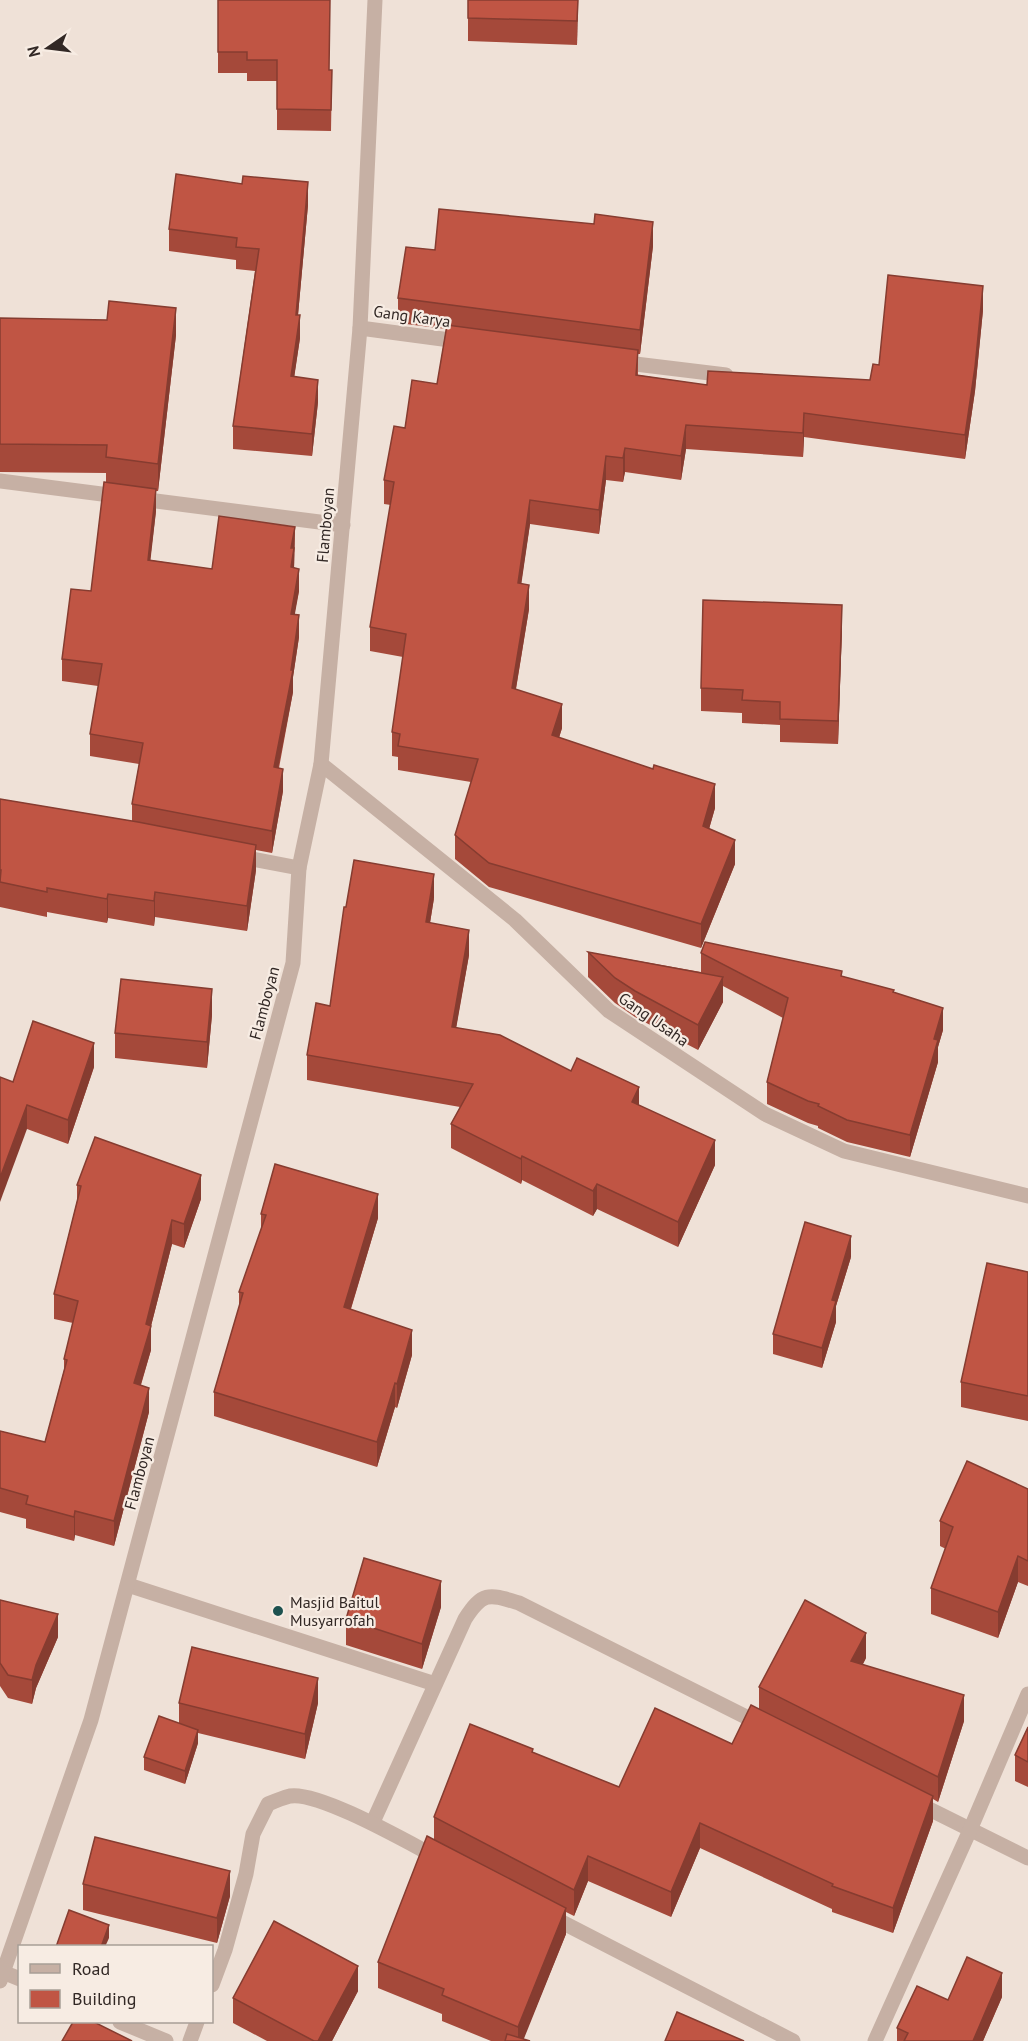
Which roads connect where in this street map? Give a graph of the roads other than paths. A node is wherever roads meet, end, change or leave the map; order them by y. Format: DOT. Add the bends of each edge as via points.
graph roads {
  1 [pos="375,0"];
  2 [pos="360,328"];
  3 [pos="485,345"];
  4 [pos="599,359"];
  5 [pos="737,376"];
  6 [pos="0,481"];
  7 [pos="343,525"];
  8 [pos="321,764"];
  9 [pos="219,852"];
  10 [pos="298,868"];
  11 [pos="1028,1196"];
  12 [pos="128,1585"];
  13 [pos="435,1684"];
  14 [pos="1028,1694"];
  15 [pos="771,1730"];
  16 [pos="897,1793"];
  17 [pos="373,1822"];
  18 [pos="970,1830"];
  19 [pos="1028,1858"];
  20 [pos="456,1867"];
  21 [pos="540,1910"];
  22 [pos="1,1975"];
  23 [pos="18,1979"];
  24 [pos="213,1983"];
  25 [pos="122,2023"];
  26 [pos="197,2023"];
  27 [pos="166,2041"];
  28 [pos="190,2041"];
  29 [pos="793,2041"];
  30 [pos="875,2041"];
  1 -- 2 [label="street, Flamboyan"];
  2 -- 3 [label="street, Gang Karya"];
  2 -- 7 [label="street, Flamboyan"];
  4 -- 5 [label="street"];
  6 -- 7 [label="street"];
  7 -- 8 [label="street, Flamboyan"];
  8 -- 10 [label="street, Flamboyan"];
  8 -- 11 [label="street, Gang Usaha" via="515,920 609,1011 765,1114 844,1152"];
  9 -- 10 [label="street"];
  10 -- 12 [label="street, Flamboyan" via="293,963"];
  12 -- 13 [label="street"];
  12 -- 22 [label="street, Flamboyan" via="91,1720"];
  13 -- 15 [label="street" via="476,1602 494,1595 519,1603"];
  13 -- 17 [label="street"];
  14 -- 18 [label="street"];
  16 -- 18 [label="street"];
  17 -- 20 [label="street"];
  17 -- 24 [label="street" via="313,1799 291,1796 268,1804 253,1834 246,1874"];
  18 -- 19 [label="street"];
  18 -- 30 [label="street"];
  21 -- 29 [label="street"];
  22 -- 23 [label="street"];
  25 -- 27 [label="street"];
  26 -- 28 [label="street"];
}
